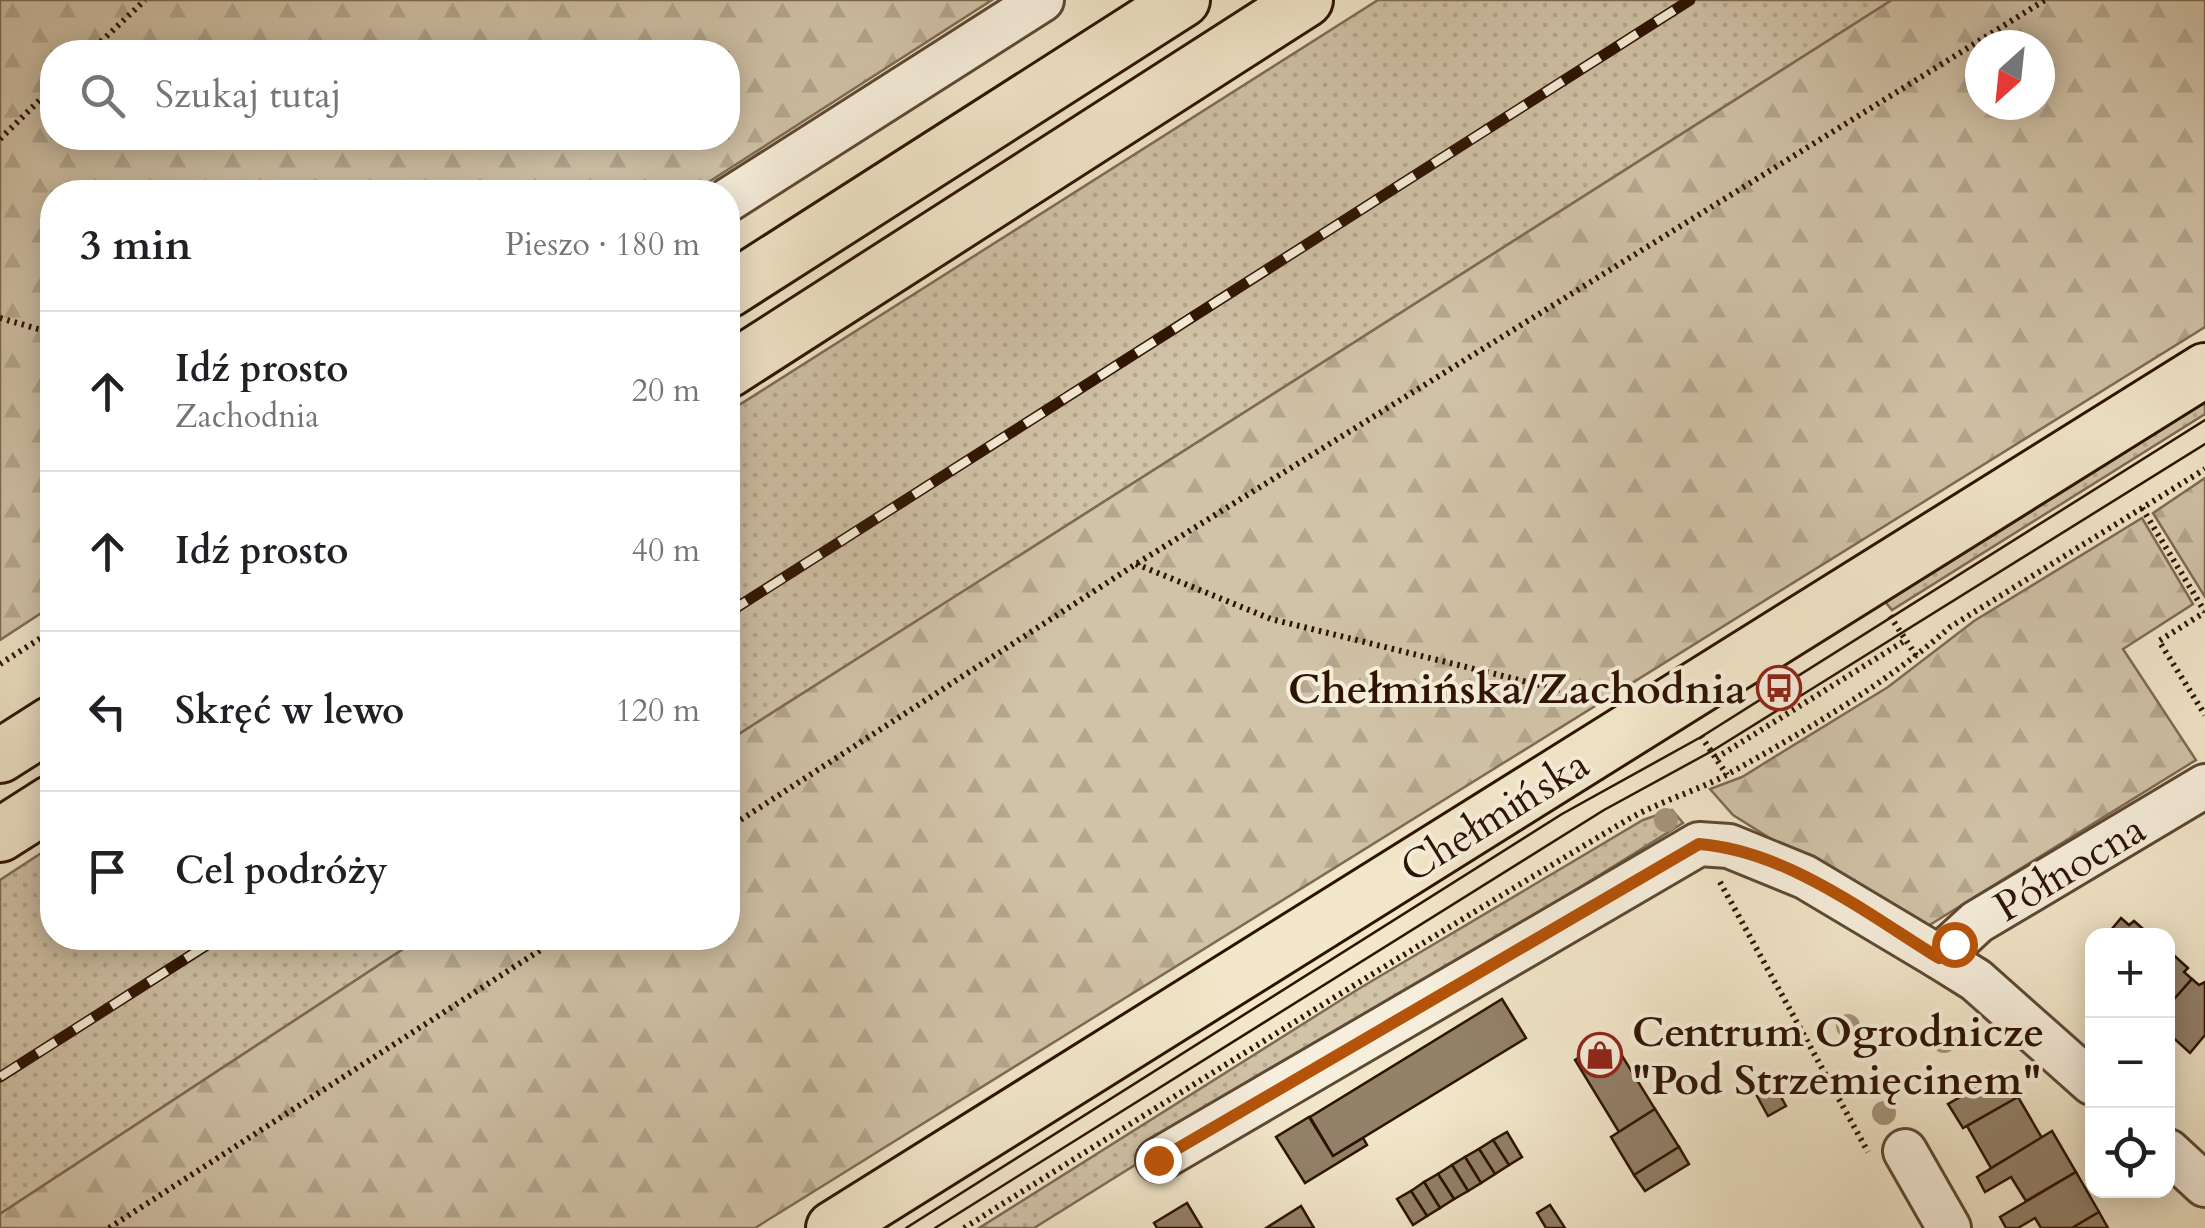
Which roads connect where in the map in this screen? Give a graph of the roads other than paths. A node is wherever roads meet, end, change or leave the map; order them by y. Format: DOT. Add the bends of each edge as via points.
graph roads {
  1 [pos="1042,0"];
  2 [pos="1183,0"];
  3 [pos="1306,0"];
  4 [pos="740,192"];
  5 [pos="740,283"];
  6 [pos="740,363"];
  7 [pos="2205,370"];
  8 [pos="40,731"];
  9 [pos="0,756"];
  10 [pos="2205,786"];
  11 [pos="40,810"];
  12 [pos="0,835"];
  13 [pos="1939,958"];
  14 [pos="2085,1076"];
  15 [pos="1888,1154"];
  16 [pos="2175,1157"];
  17 [pos="1158,1160"];
  18 [pos="2205,1185"];
  19 [pos="833,1228"];
  20 [pos="1950,1228"];
  1 -- 4 [label="street"];
  2 -- 5 [label="main road"];
  3 -- 6 [label="main road"];
  7 -- 19 [label="main road, Chełmińska"];
  8 -- 9 [label="main road"];
  10 -- 13 [label="street, Północna" via="1977,922"];
  11 -- 12 [label="main road"];
  13 -- 14 [label="street" via="1976,980"];
  13 -- 17 [label="street" via="1766,860 1729,846 1699,844"];
  15 -- 20 [label="street"];
  16 -- 18 [label="street"];
}
